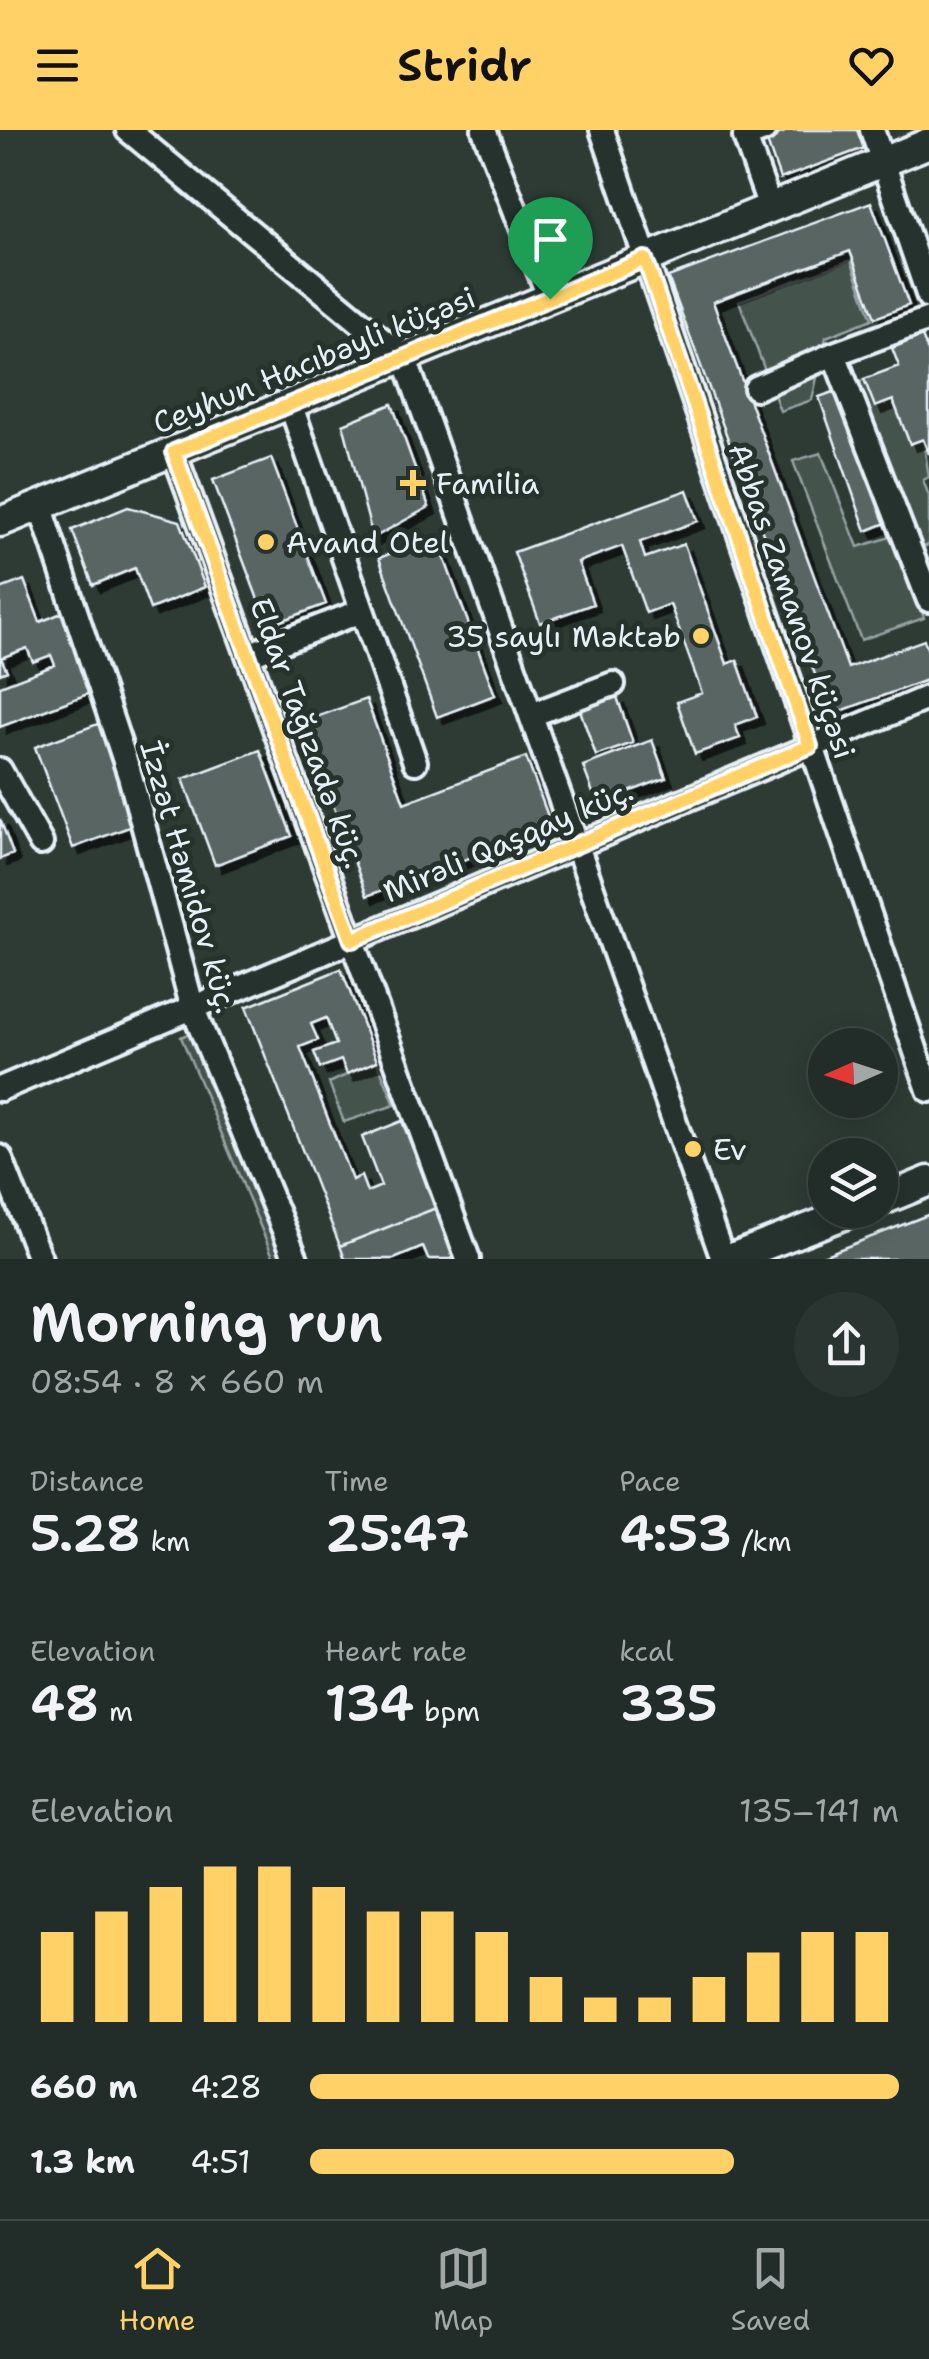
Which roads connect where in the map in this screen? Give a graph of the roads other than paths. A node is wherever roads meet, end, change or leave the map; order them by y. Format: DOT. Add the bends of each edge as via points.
graph roads {
  1 [pos="128,130"];
  2 [pos="484,130"];
  3 [pos="602,130"];
  4 [pos="872,130"];
  5 [pos="751,132"];
  6 [pos="929,143"];
  7 [pos="884,162"];
  8 [pos="770,207"];
  9 [pos="645,259"];
  10 [pos="928,294"];
  11 [pos="550,299"];
  12 [pos="929,319"];
  13 [pos="834,354"];
  14 [pos="405,359"];
  15 [pos="756,388"];
  16 [pos="291,406"];
  17 [pos="174,452"];
  18 [pos="40,505"];
  19 [pos="0,522"];
  20 [pos="929,600"];
  21 [pos="359,612"];
  22 [pos="248,656"];
  23 [pos="613,684"];
  24 [pos="929,697"];
  25 [pos="531,714"];
  26 [pos="810,746"];
  27 [pos="415,762"];
  28 [pos="0,770"];
  29 [pos="41,843"];
  30 [pos="578,845"];
  31 [pos="352,940"];
  32 [pos="193,1009"];
  33 [pos="0,1089"];
  34 [pos="929,1090"];
  35 [pos="0,1157"];
  36 [pos="929,1182"];
  37 [pos="898,1193"];
  38 [pos="808,1228"];
  39 [pos="40,1259"];
  40 [pos="296,1259"];
  41 [pos="468,1259"];
  42 [pos="726,1259"];
  1 -- 14 [label="street"];
  2 -- 11 [label="street"];
  3 -- 9 [label="street, Abbas Zamanov küçəsi"];
  4 -- 7 [label="street"];
  5 -- 8 [label="street"];
  6 -- 7 [label="main road, Ceyhun Hacıbəyli küçəsi"];
  7 -- 8 [label="main road, Ceyhun Hacıbəyli küçəsi"];
  7 -- 10 [label="street"];
  8 -- 9 [label="main road, Ceyhun Hacıbəyli küçəsi"];
  9 -- 11 [label="main road, Ceyhun Hacıbəyli küçəsi"];
  9 -- 26 [label="street, Abbas Zamanov küçəsi"];
  11 -- 14 [label="main road, Ceyhun Hacıbəyli küçəsi"];
  12 -- 13 [label="street"];
  13 -- 15 [label="street"];
  13 -- 20 [label="street"];
  14 -- 16 [label="main road, Ceyhun Hacıbəyli küçəsi"];
  14 -- 25 [label="street"];
  16 -- 17 [label="main road, Ceyhun Hacıbəyli küçəsi"];
  16 -- 21 [label="street"];
  17 -- 18 [label="main road, Ceyhun Hacıbəyli küçəsi"];
  17 -- 22 [label="street, Eldar Tağızadə küç."];
  18 -- 19 [label="main road, Ceyhun Hacıbəyli küçəsi"];
  18 -- 32 [label="street, İzzət Həmidov küç." via="130,776"];
  21 -- 22 [label="street"];
  21 -- 27 [label="street"];
  22 -- 31 [label="street, Eldar Tağızadə küç."];
  23 -- 25 [label="street"];
  24 -- 26 [label="street, Mirəli Qaşqay küç."];
  25 -- 30 [label="street"];
  26 -- 30 [label="street, Mirəli Qaşqay küç."];
  26 -- 34 [label="street, Abbas Zamanov küçəsi"];
  28 -- 29 [label="street"];
  30 -- 31 [label="street, Mirəli Qaşqay küç."];
  30 -- 42 [label="street"];
  31 -- 32 [label="street, Mirəli Qaşqay küç."];
  31 -- 41 [label="street, Eldar Tağızadə küç."];
  32 -- 33 [label="street, Mirəli Qaşqay küç."];
  32 -- 40 [label="street, İzzət Həmidov küç."];
  35 -- 39 [label="street"];
  36 -- 37 [label="main road"];
  38 -- 42 [label="main road"];
}
